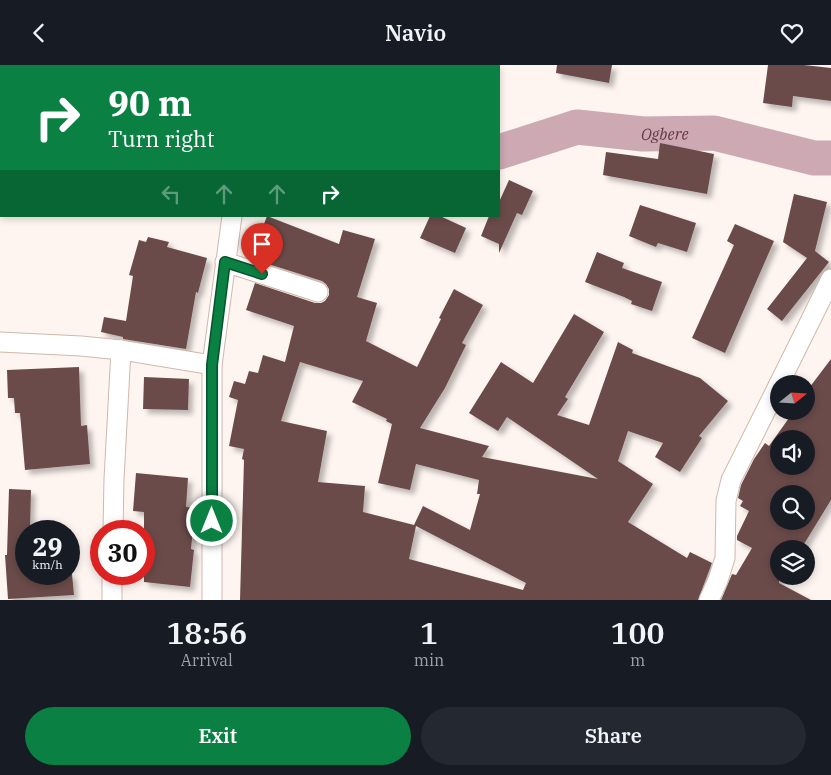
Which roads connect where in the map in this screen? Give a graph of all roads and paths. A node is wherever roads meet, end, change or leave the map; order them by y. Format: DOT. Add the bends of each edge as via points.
graph roads {
  1 [pos="232,217"];
  2 [pos="225,262"];
  3 [pos="831,279"];
  4 [pos="318,292"];
  5 [pos="0,342"];
  6 [pos="121,350"];
  7 [pos="212,365"];
  8 [pos="783,375"];
  9 [pos="770,402"];
  10 [pos="113,520"];
  11 [pos="112,585"];
  12 [pos="112,600"];
  13 [pos="212,600"];
  14 [pos="709,600"];
  1 -- 2 [label="street"];
  2 -- 4 [label="street"];
  2 -- 7 [label="street"];
  3 -- 8 [label="street"];
  5 -- 6 [label="street"];
  6 -- 7 [label="street"];
  6 -- 10 [label="street"];
  7 -- 13 [label="street"];
  9 -- 14 [label="street" via="731,480 726,501 725,558"];
  11 -- 12 [label="street"];
}
